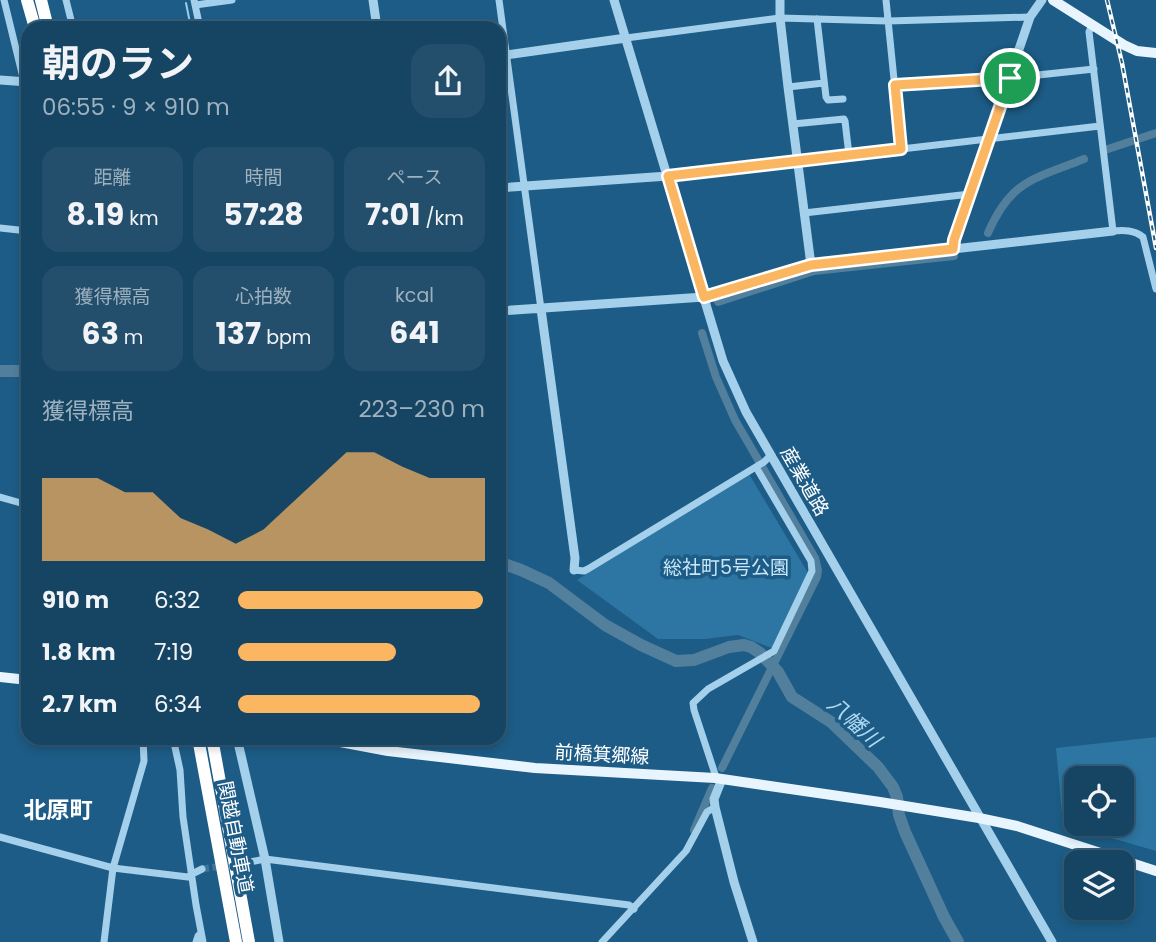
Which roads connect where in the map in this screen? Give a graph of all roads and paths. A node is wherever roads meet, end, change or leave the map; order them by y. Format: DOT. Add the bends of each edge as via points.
graph roads {
  1 [pos="4,0"];
  2 [pos="27,0"];
  3 [pos="41,0"];
  4 [pos="66,0"];
  5 [pos="232,0"];
  6 [pos="373,0"];
  7 [pos="499,0"];
  8 [pos="614,0"];
  9 [pos="780,0"];
  10 [pos="886,0"];
  11 [pos="1042,0"];
  12 [pos="1053,0"];
  13 [pos="194,3"];
  14 [pos="1030,17"];
  15 [pos="780,18"];
  16 [pos="817,19"];
  17 [pos="32,21"];
  18 [pos="46,21"];
  19 [pos="71,21"];
  20 [pos="198,21"];
  21 [pos="376,21"];
  22 [pos="500,21"];
  23 [pos="888,22"];
  24 [pos="1092,25"];
  25 [pos="626,38"];
  26 [pos="1156,53"];
  27 [pos="506,56"];
  28 [pos="21,63"];
  29 [pos="1094,69"];
  30 [pos="506,75"];
  31 [pos="1010,78"];
  32 [pos="0,80"];
  33 [pos="21,82"];
  34 [pos="824,83"];
  35 [pos="895,85"];
  36 [pos="788,87"];
  37 [pos="843,99"];
  38 [pos="793,124"];
  39 [pos="1100,125"];
  40 [pos="989,138"];
  41 [pos="901,149"];
  42 [pos="849,155"];
  43 [pos="797,162"];
  44 [pos="668,176"];
  45 [pos="524,186"];
  46 [pos="506,187"];
  47 [pos="970,194"];
  48 [pos="804,213"];
  49 [pos="0,228"];
  50 [pos="21,230"];
  51 [pos="1113,231"];
  52 [pos="953,249"];
  53 [pos="811,265"];
  54 [pos="1156,289"];
  55 [pos="704,297"];
  56 [pos="541,309"];
  57 [pos="506,311"];
  58 [pos="770,456"];
  59 [pos="755,467"];
  60 [pos="0,497"];
  61 [pos="21,503"];
  62 [pos="574,570"];
  63 [pos="0,677"];
  64 [pos="21,679"];
  65 [pos="143,745"];
  66 [pos="175,745"];
  67 [pos="199,745"];
  68 [pos="213,745"];
  69 [pos="238,745"];
  70 [pos="365,745"];
  71 [pos="719,778"];
  72 [pos="715,807"];
  73 [pos="979,818"];
  74 [pos="0,837"];
  75 [pos="265,859"];
  76 [pos="250,862"];
  77 [pos="113,868"];
  78 [pos="202,869"];
  79 [pos="1156,871"];
  80 [pos="192,874"];
  81 [pos="634,909"];
  82 [pos="201,933"];
  83 [pos="104,942"];
  84 [pos="196,942"];
  85 [pos="203,942"];
  86 [pos="236,942"];
  87 [pos="249,942"];
  88 [pos="279,942"];
  89 [pos="602,942"];
  90 [pos="753,942"];
  91 [pos="1052,942"];
  1 -- 28 [label="street"];
  2 -- 17 [label="highway"];
  3 -- 18 [label="highway"];
  4 -- 19 [label="street"];
  5 -- 13 [label="street"];
  6 -- 21 [label="street"];
  7 -- 22 [label="street"];
  8 -- 25 [label="street, 産業道路"];
  9 -- 15 [label="street"];
  10 -- 23 [label="street"];
  11 -- 14 [label="street"];
  12 -- 24 [label="main road"];
  13 -- 20 [label="street"];
  14 -- 23 [label="street"];
  14 -- 31 [label="street"];
  15 -- 16 [label="street"];
  15 -- 25 [label="street"];
  15 -- 36 [label="street"];
  16 -- 23 [label="street"];
  16 -- 34 [label="street"];
  23 -- 35 [label="street"];
  24 -- 26 [label="main road" via="1133,49"];
  24 -- 29 [label="street"];
  25 -- 27 [label="street"];
  25 -- 44 [label="street, 産業道路"];
  29 -- 31 [label="street"];
  29 -- 39 [label="street"];
  30 -- 45 [label="street"];
  31 -- 35 [label="street"];
  31 -- 40 [label="street"];
  32 -- 33 [label="street"];
  34 -- 36 [label="street"];
  34 -- 37 [label="street" via="828,100"];
  35 -- 41 [label="street"];
  36 -- 38 [label="street"];
  38 -- 42 [label="street" via="844,119"];
  38 -- 43 [label="street"];
  39 -- 40 [label="street"];
  39 -- 51 [label="street"];
  40 -- 41 [label="street"];
  40 -- 47 [label="street"];
  41 -- 42 [label="street"];
  42 -- 43 [label="street"];
  43 -- 44 [label="street"];
  43 -- 48 [label="street"];
  44 -- 45 [label="street"];
  44 -- 55 [label="street, 産業道路"];
  45 -- 46 [label="street"];
  45 -- 56 [label="street"];
  47 -- 48 [label="street"];
  47 -- 52 [label="street"];
  48 -- 53 [label="street"];
  49 -- 50 [label="street"];
  51 -- 52 [label="street"];
  51 -- 54 [label="street" via="1143,237"];
  52 -- 53 [label="street"];
  53 -- 55 [label="street"];
  55 -- 56 [label="street"];
  55 -- 58 [label="street, 産業道路" via="723,361"];
  56 -- 57 [label="street"];
  56 -- 62 [label="street"];
  58 -- 59 [label="street"];
  58 -- 73 [label="street, 産業道路"];
  59 -- 62 [label="street" via="588,569"];
  59 -- 71 [label="street" via="813,568 776,648 693,703"];
  60 -- 61 [label="street"];
  63 -- 64 [label="main road"];
  65 -- 77 [label="street" via="144,761"];
  66 -- 80 [label="street"];
  67 -- 86 [label="highway, 関越自動車道"];
  68 -- 87 [label="highway, 関越自動車道"];
  69 -- 75 [label="street"];
  70 -- 71 [label="main road, 前橋箕郷線" via="560,770"];
  71 -- 72 [label="street"];
  71 -- 73 [label="main road, 前橋箕郷線"];
  72 -- 81 [label="street" via="707,812 687,852"];
  72 -- 90 [label="street"];
  73 -- 79 [label="main road"];
  73 -- 91 [label="street, 産業道路"];
  74 -- 77 [label="street"];
  75 -- 76 [label="street"];
  75 -- 81 [label="street"];
  75 -- 88 [label="street"];
  77 -- 80 [label="street"];
  77 -- 83 [label="street"];
  78 -- 80 [label="street"];
  80 -- 82 [label="street"];
  81 -- 89 [label="street"];
  82 -- 84 [label="street"];
  82 -- 85 [label="street"];
}
